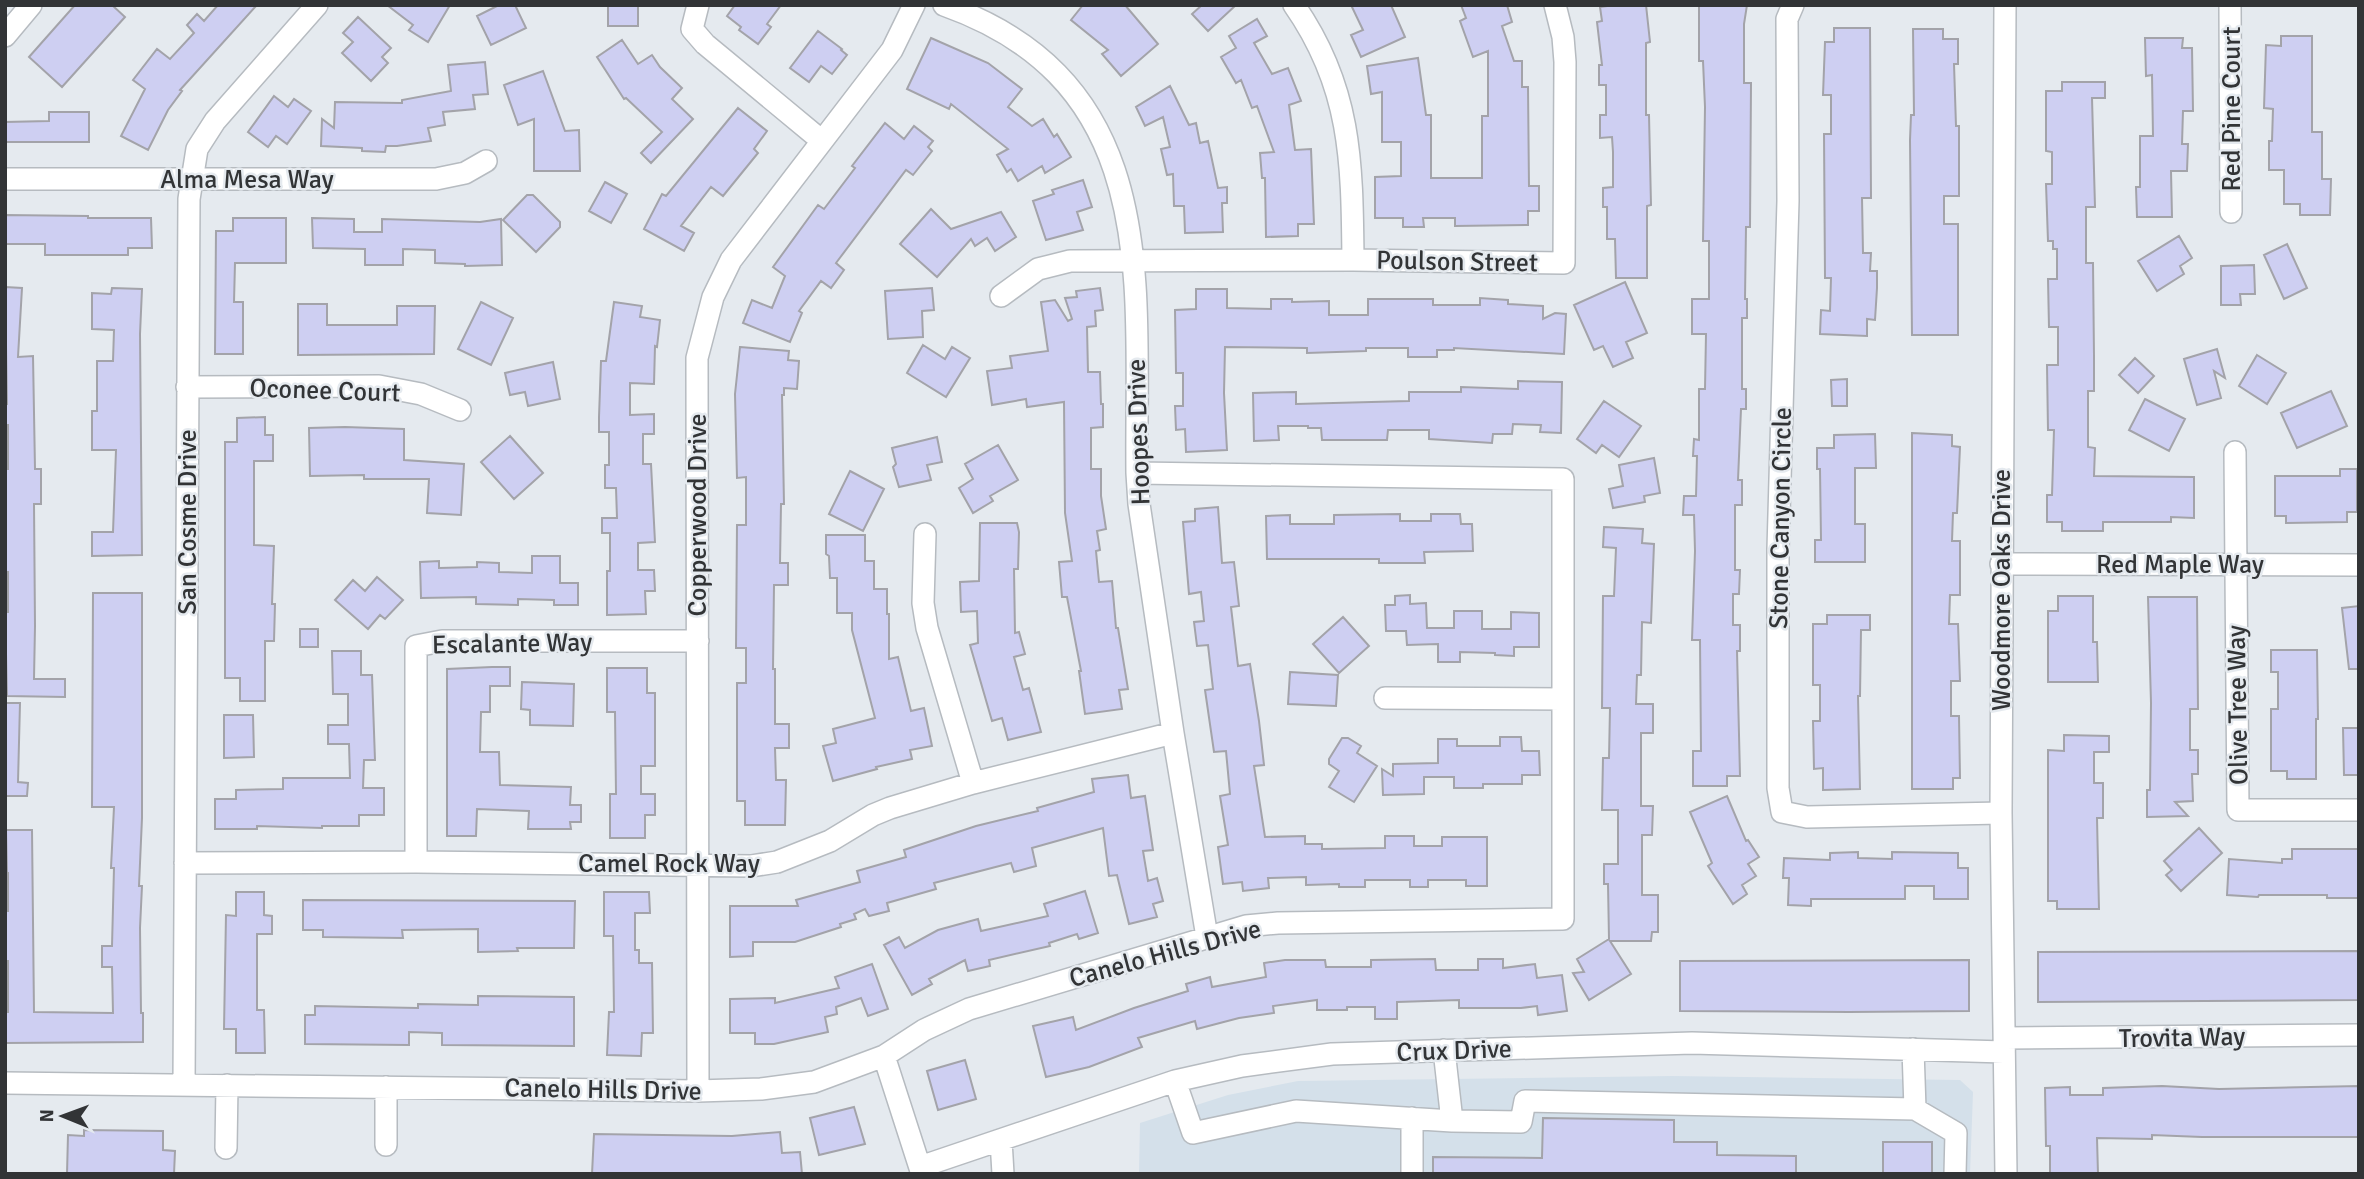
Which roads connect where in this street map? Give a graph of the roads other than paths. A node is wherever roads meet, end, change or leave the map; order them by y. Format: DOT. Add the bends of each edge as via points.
graph roads {
  1 [pos="31,5"];
  2 [pos="317,5"];
  3 [pos="698,5"];
  4 [pos="914,5"];
  5 [pos="944,5"];
  6 [pos="1294,5"];
  7 [pos="1555,5"];
  8 [pos="1793,5"];
  9 [pos="2005,5"];
  10 [pos="2230,5"];
  11 [pos="5,36"];
  12 [pos="822,141"];
  13 [pos="485,160"];
  14 [pos="5,179"];
  15 [pos="190,179"];
  16 [pos="2231,212"];
  17 [pos="1133,260"];
  18 [pos="1353,260"];
  19 [pos="1001,296"];
  20 [pos="187,387"];
  21 [pos="460,410"];
  22 [pos="2235,452"];
  23 [pos="1137,473"];
  24 [pos="925,534"];
  25 [pos="2235,563"];
  26 [pos="2001,564"];
  27 [pos="2359,565"];
  28 [pos="698,641"];
  29 [pos="1385,698"];
  30 [pos="1563,699"];
  31 [pos="1173,733"];
  32 [pos="973,783"];
  33 [pos="2359,810"];
  34 [pos="2001,813"];
  35 [pos="416,862"];
  36 [pos="185,863"];
  37 [pos="699,866"];
  38 [pos="1207,937"];
  39 [pos="2359,1035"];
  40 [pos="2005,1045"];
  41 [pos="1913,1049"];
  42 [pos="1444,1050"];
  43 [pos="884,1056"];
  44 [pos="1175,1082"];
  45 [pos="5,1083"];
  46 [pos="184,1084"];
  47 [pos="227,1085"];
  48 [pos="386,1087"];
  49 [pos="698,1091"];
  50 [pos="1915,1109"];
  51 [pos="1412,1118"];
  52 [pos="1452,1121"];
  53 [pos="1001,1140"];
  54 [pos="386,1145"];
  55 [pos="226,1148"];
  56 [pos="921,1170"];
  57 [pos="1003,1174"];
  58 [pos="1412,1174"];
  59 [pos="1955,1174"];
  60 [pos="2006,1174"];
  1 -- 11 [label="street"];
  2 -- 15 [label="street, San Cosme Drive" via="215,121 197,149"];
  3 -- 12 [label="street" via="692,30"];
  4 -- 12 [label="street, Copperwood Drive" via="891,50"];
  5 -- 17 [label="street, Hoopes Drive" via="1011,36 1073,92 1114,165"];
  6 -- 18 [label="street" via="1320,49 1341,106 1352,174"];
  7 -- 18 [label="street, Poulson Street" via="1565,62 1564,263"];
  8 -- 34 [label="street, Stone Canyon Circle" via="1787,19 1788,201 1778,548 1778,788 1782,812 1807,817"];
  9 -- 26 [label="street, Woodmore Oaks Drive"];
  10 -- 16 [label="street, Red Pine Court"];
  12 -- 28 [label="street, Copperwood Drive" via="731,260 705,324 697,358"];
  13 -- 15 [label="street, Alma Mesa Way" via="465,173 436,179"];
  14 -- 15 [label="street, Alma Mesa Way"];
  15 -- 20 [label="street, San Cosme Drive"];
  17 -- 18 [label="street, Poulson Street"];
  17 -- 19 [label="street, Poulson Street" via="1070,261 1050,266 1027,275"];
  17 -- 23 [label="street, Hoopes Drive"];
  20 -- 21 [label="street, Oconee Court" via="379,386 421,394"];
  20 -- 36 [label="street, San Cosme Drive"];
  22 -- 25 [label="street"];
  23 -- 30 [label="street, Canelo Hills Drive" via="1563,479"];
  23 -- 31 [label="street, Hoopes Drive"];
  24 -- 32 [label="street" via="927,628"];
  25 -- 26 [label="street, Red Maple Way"];
  25 -- 27 [label="street, Red Maple Way"];
  25 -- 33 [label="street, Olive Tree Way" via="2238,810"];
  26 -- 34 [label="street, Woodmore Oaks Drive"];
  28 -- 35 [label="street, Escalante Way" via="442,641 416,646"];
  28 -- 37 [label="street, Copperwood Drive"];
  29 -- 30 [label="street"];
  30 -- 38 [label="street, Canelo Hills Drive" via="1563,919 1278,923"];
  31 -- 32 [label="street, Camel Rock Way"];
  31 -- 38 [label="street, Hoopes Drive"];
  32 -- 37 [label="street, Camel Rock Way" via="890,808 830,841 777,862"];
  34 -- 40 [label="street, Woodmore Oaks Drive"];
  35 -- 36 [label="street, Camel Rock Way"];
  35 -- 37 [label="street, Camel Rock Way"];
  36 -- 46 [label="street, San Cosme Drive"];
  37 -- 49 [label="street, Copperwood Drive"];
  38 -- 43 [label="street, Canelo Hills Drive" via="969,1009"];
  39 -- 40 [label="street, Trovita Way"];
  40 -- 41 [label="street, Crux Drive"];
  40 -- 60 [label="street, Woodmore Oaks Drive"];
  41 -- 42 [label="street, Crux Drive" via="1692,1043"];
  41 -- 50 [label="street"];
  42 -- 44 [label="street, Crux Drive" via="1287,1059"];
  42 -- 52 [label="street"];
  43 -- 49 [label="street, Canelo Hills Drive" via="814,1082"];
  43 -- 56 [label="street"];
  44 -- 51 [label="street" via="1193,1133 1296,1111"];
  44 -- 53 [label="street, Crux Drive"];
  45 -- 46 [label="street, Canelo Hills Drive"];
  46 -- 47 [label="street, Canelo Hills Drive"];
  47 -- 48 [label="street, Canelo Hills Drive"];
  47 -- 55 [label="street"];
  48 -- 49 [label="street, Canelo Hills Drive"];
  48 -- 54 [label="street"];
  50 -- 52 [label="street" via="1525,1101 1521,1122"];
  50 -- 59 [label="street" via="1956,1133"];
  51 -- 52 [label="street"];
  51 -- 58 [label="street"];
  53 -- 56 [label="street, Crux Drive"];
  53 -- 57 [label="street"];
}
